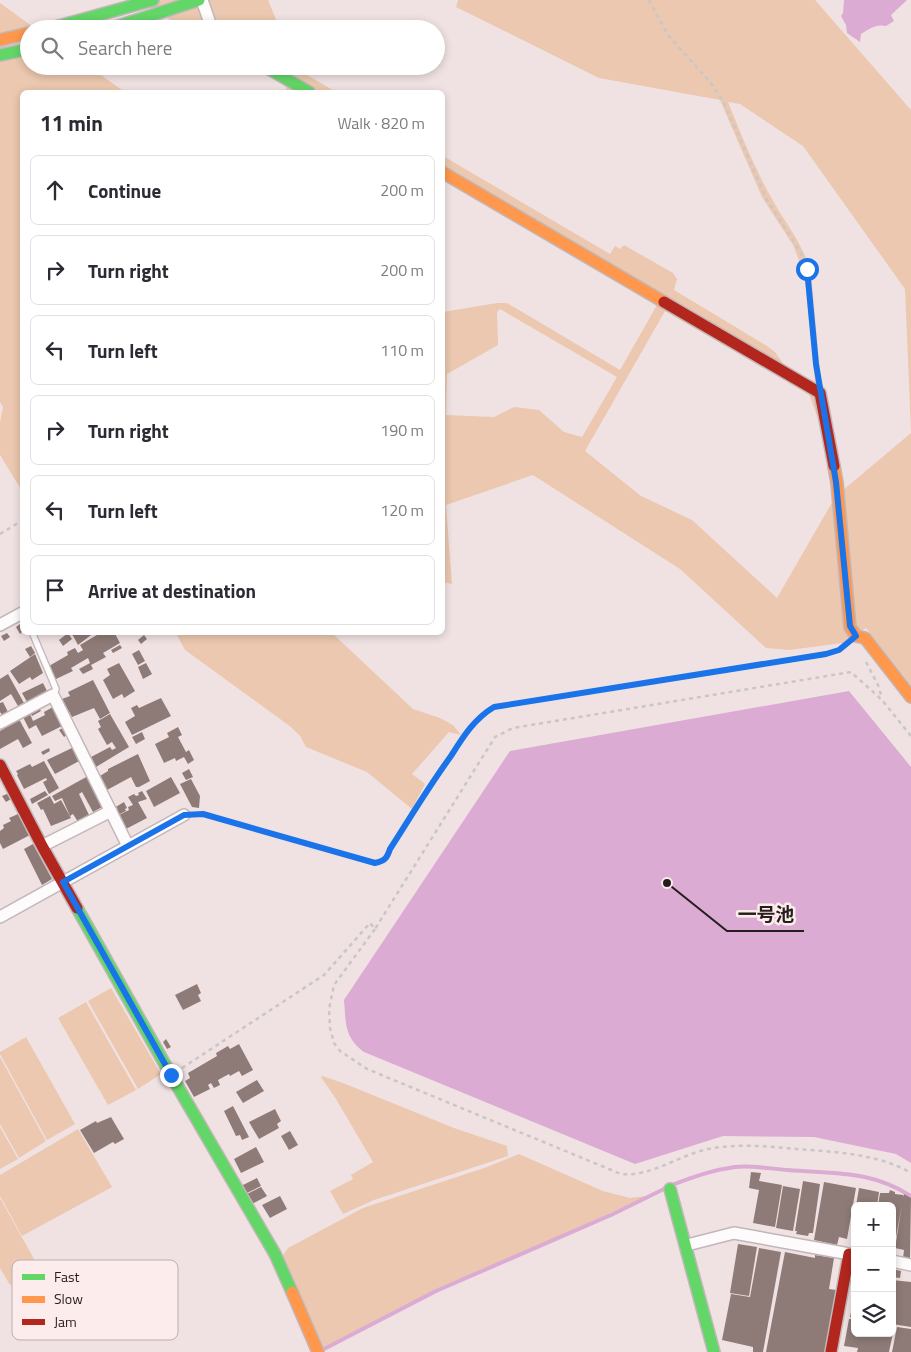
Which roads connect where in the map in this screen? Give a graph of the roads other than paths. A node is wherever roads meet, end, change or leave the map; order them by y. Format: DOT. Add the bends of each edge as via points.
graph roads {
  1 [pos="153,0"];
  2 [pos="201,0"];
  3 [pos="87,20"];
  4 [pos="138,20"];
  5 [pos="209,20"];
  6 [pos="20,35"];
  7 [pos="0,40"];
  8 [pos="20,51"];
  9 [pos="0,55"];
  10 [pos="280,75"];
  11 [pos="306,90"];
  12 [pos="445,174"];
  13 [pos="20,615"];
  14 [pos="0,625"];
  15 [pos="33,635"];
  16 [pos="53,695"];
  17 [pos="911,697"];
  18 [pos="0,723"];
  19 [pos="0,765"];
  20 [pos="111,811"];
  21 [pos="184,815"];
  22 [pos="42,846"];
  23 [pos="128,846"];
  24 [pos="63,882"];
  25 [pos="0,917"];
  26 [pos="670,1189"];
  27 [pos="691,1244"];
  28 [pos="851,1254"];
  29 [pos="851,1259"];
  30 [pos="896,1262"];
  31 [pos="911,1265"];
  32 [pos="318,1352"];
  33 [pos="714,1352"];
  34 [pos="831,1352"];
  1 -- 3 [label="main road"];
  2 -- 4 [label="main road"];
  2 -- 5 [label="street"];
  6 -- 7 [label="main road"];
  8 -- 9 [label="main road"];
  10 -- 11 [label="main road"];
  12 -- 17 [label="main road" via="820,394 836,482 850,626 856,636 865,638"];
  13 -- 14 [label="street"];
  15 -- 16 [label="lane" via="56,689"];
  16 -- 18 [label="street"];
  16 -- 20 [label="street"];
  19 -- 22 [label="main road"];
  20 -- 22 [label="street"];
  20 -- 23 [label="street"];
  21 -- 23 [label="street"];
  22 -- 24 [label="main road"];
  23 -- 24 [label="street"];
  24 -- 25 [label="street"];
  24 -- 32 [label="main road" via="275,1254"];
  26 -- 33 [label="main road"];
  27 -- 28 [label="street" via="734,1233"];
  29 -- 34 [label="main road"];
  30 -- 31 [label="street"];
}
